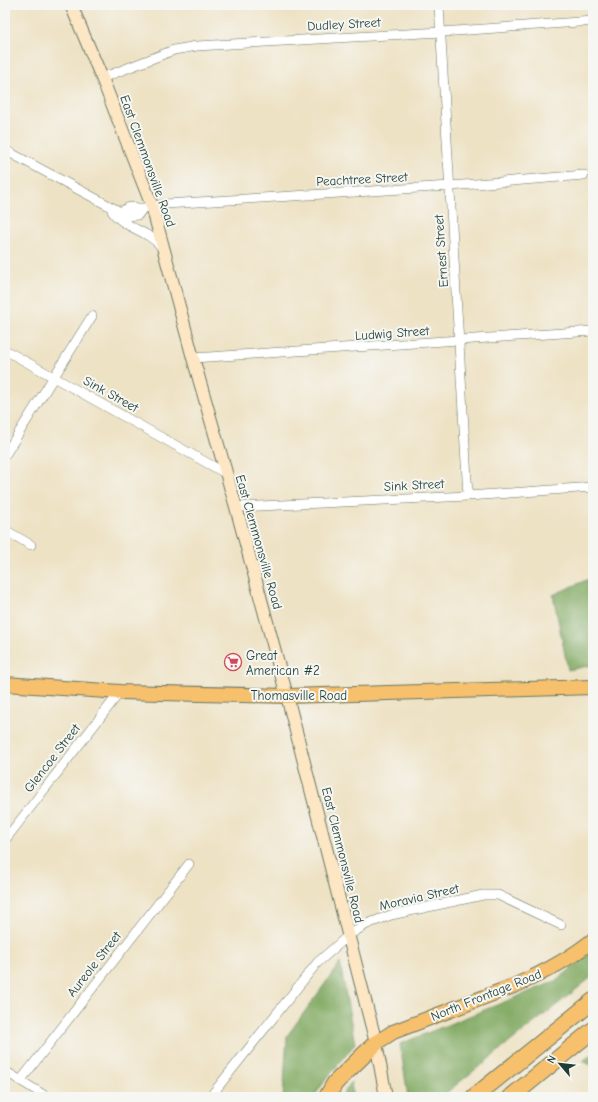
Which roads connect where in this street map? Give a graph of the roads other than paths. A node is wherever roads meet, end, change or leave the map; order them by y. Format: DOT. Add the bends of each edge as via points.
graph roads {
  1 [pos="72,5"];
  2 [pos="439,5"];
  3 [pos="593,21"];
  4 [pos="441,32"];
  5 [pos="102,78"];
  6 [pos="5,150"];
  7 [pos="584,175"];
  8 [pos="450,186"];
  9 [pos="109,206"];
  10 [pos="147,207"];
  11 [pos="164,250"];
  12 [pos="92,316"];
  13 [pos="593,332"];
  14 [pos="460,341"];
  15 [pos="5,350"];
  16 [pos="193,358"];
  17 [pos="54,377"];
  18 [pos="5,455"];
  19 [pos="226,473"];
  20 [pos="593,487"];
  21 [pos="468,496"];
  22 [pos="236,507"];
  23 [pos="5,530"];
  24 [pos="30,545"];
  25 [pos="5,684"];
  26 [pos="593,687"];
  27 [pos="120,692"];
  28 [pos="287,696"];
  29 [pos="5,840"];
  30 [pos="189,864"];
  31 [pos="561,925"];
  32 [pos="349,935"];
  33 [pos="593,940"];
  34 [pos="593,1001"];
  35 [pos="593,1030"];
  36 [pos="376,1043"];
  37 [pos="5,1071"];
  38 [pos="21,1080"];
  39 [pos="47,1097"];
  40 [pos="210,1097"];
  41 [pos="327,1097"];
  42 [pos="386,1097"];
  43 [pos="474,1097"];
  44 [pos="510,1097"];
  1 -- 5 [label="main road, East Clemmonsville Road"];
  2 -- 4 [label="street, Ernest Street"];
  3 -- 4 [label="street, Dudley Street"];
  4 -- 5 [label="street, Dudley Street" via="198,46 174,50"];
  4 -- 8 [label="street, Ernest Street"];
  5 -- 10 [label="main road, East Clemmonsville Road"];
  6 -- 9 [label="street, Peachtree Street"];
  7 -- 8 [label="street, Peachtree Street"];
  8 -- 10 [label="street, Peachtree Street"];
  8 -- 14 [label="street, Ernest Street"];
  9 -- 10 [label="street, Peachtree Street" via="128,216 138,215"];
  9 -- 11 [label="street" via="123,222 156,241"];
  10 -- 11 [label="main road, East Clemmonsville Road"];
  11 -- 16 [label="main road, East Clemmonsville Road"];
  12 -- 17 [label="street"];
  13 -- 14 [label="street, Ludwig Street"];
  14 -- 16 [label="street, Ludwig Street"];
  14 -- 21 [label="street, Ernest Street"];
  15 -- 17 [label="street, Sink Street"];
  16 -- 19 [label="main road, East Clemmonsville Road"];
  17 -- 18 [label="street"];
  17 -- 19 [label="street, Sink Street"];
  19 -- 22 [label="main road, East Clemmonsville Road"];
  20 -- 21 [label="street, Sink Street"];
  21 -- 22 [label="street, Sink Street"];
  22 -- 28 [label="main road, East Clemmonsville Road"];
  23 -- 24 [label="street"];
  25 -- 27 [label="main road, Thomasville Road"];
  26 -- 28 [label="main road, Thomasville Road"];
  27 -- 28 [label="main road, Thomasville Road"];
  27 -- 29 [label="street, Glencoe Street"];
  28 -- 32 [label="main road, East Clemmonsville Road"];
  30 -- 38 [label="street, Aureole Street"];
  31 -- 32 [label="street, Moravia Street" via="498,895 483,895 391,915 367,924"];
  32 -- 36 [label="main road, East Clemmonsville Road"];
  32 -- 40 [label="street, Moravia Street" via="317,963"];
  33 -- 36 [label="main road, North Frontage Road" via="561,962 516,985 393,1032"];
  34 -- 43 [label="highway"];
  35 -- 44 [label="highway"];
  36 -- 41 [label="highway" via="335,1083"];
  36 -- 42 [label="main road, East Clemmonsville Road"];
  37 -- 38 [label="street"];
  38 -- 39 [label="street"];
}
